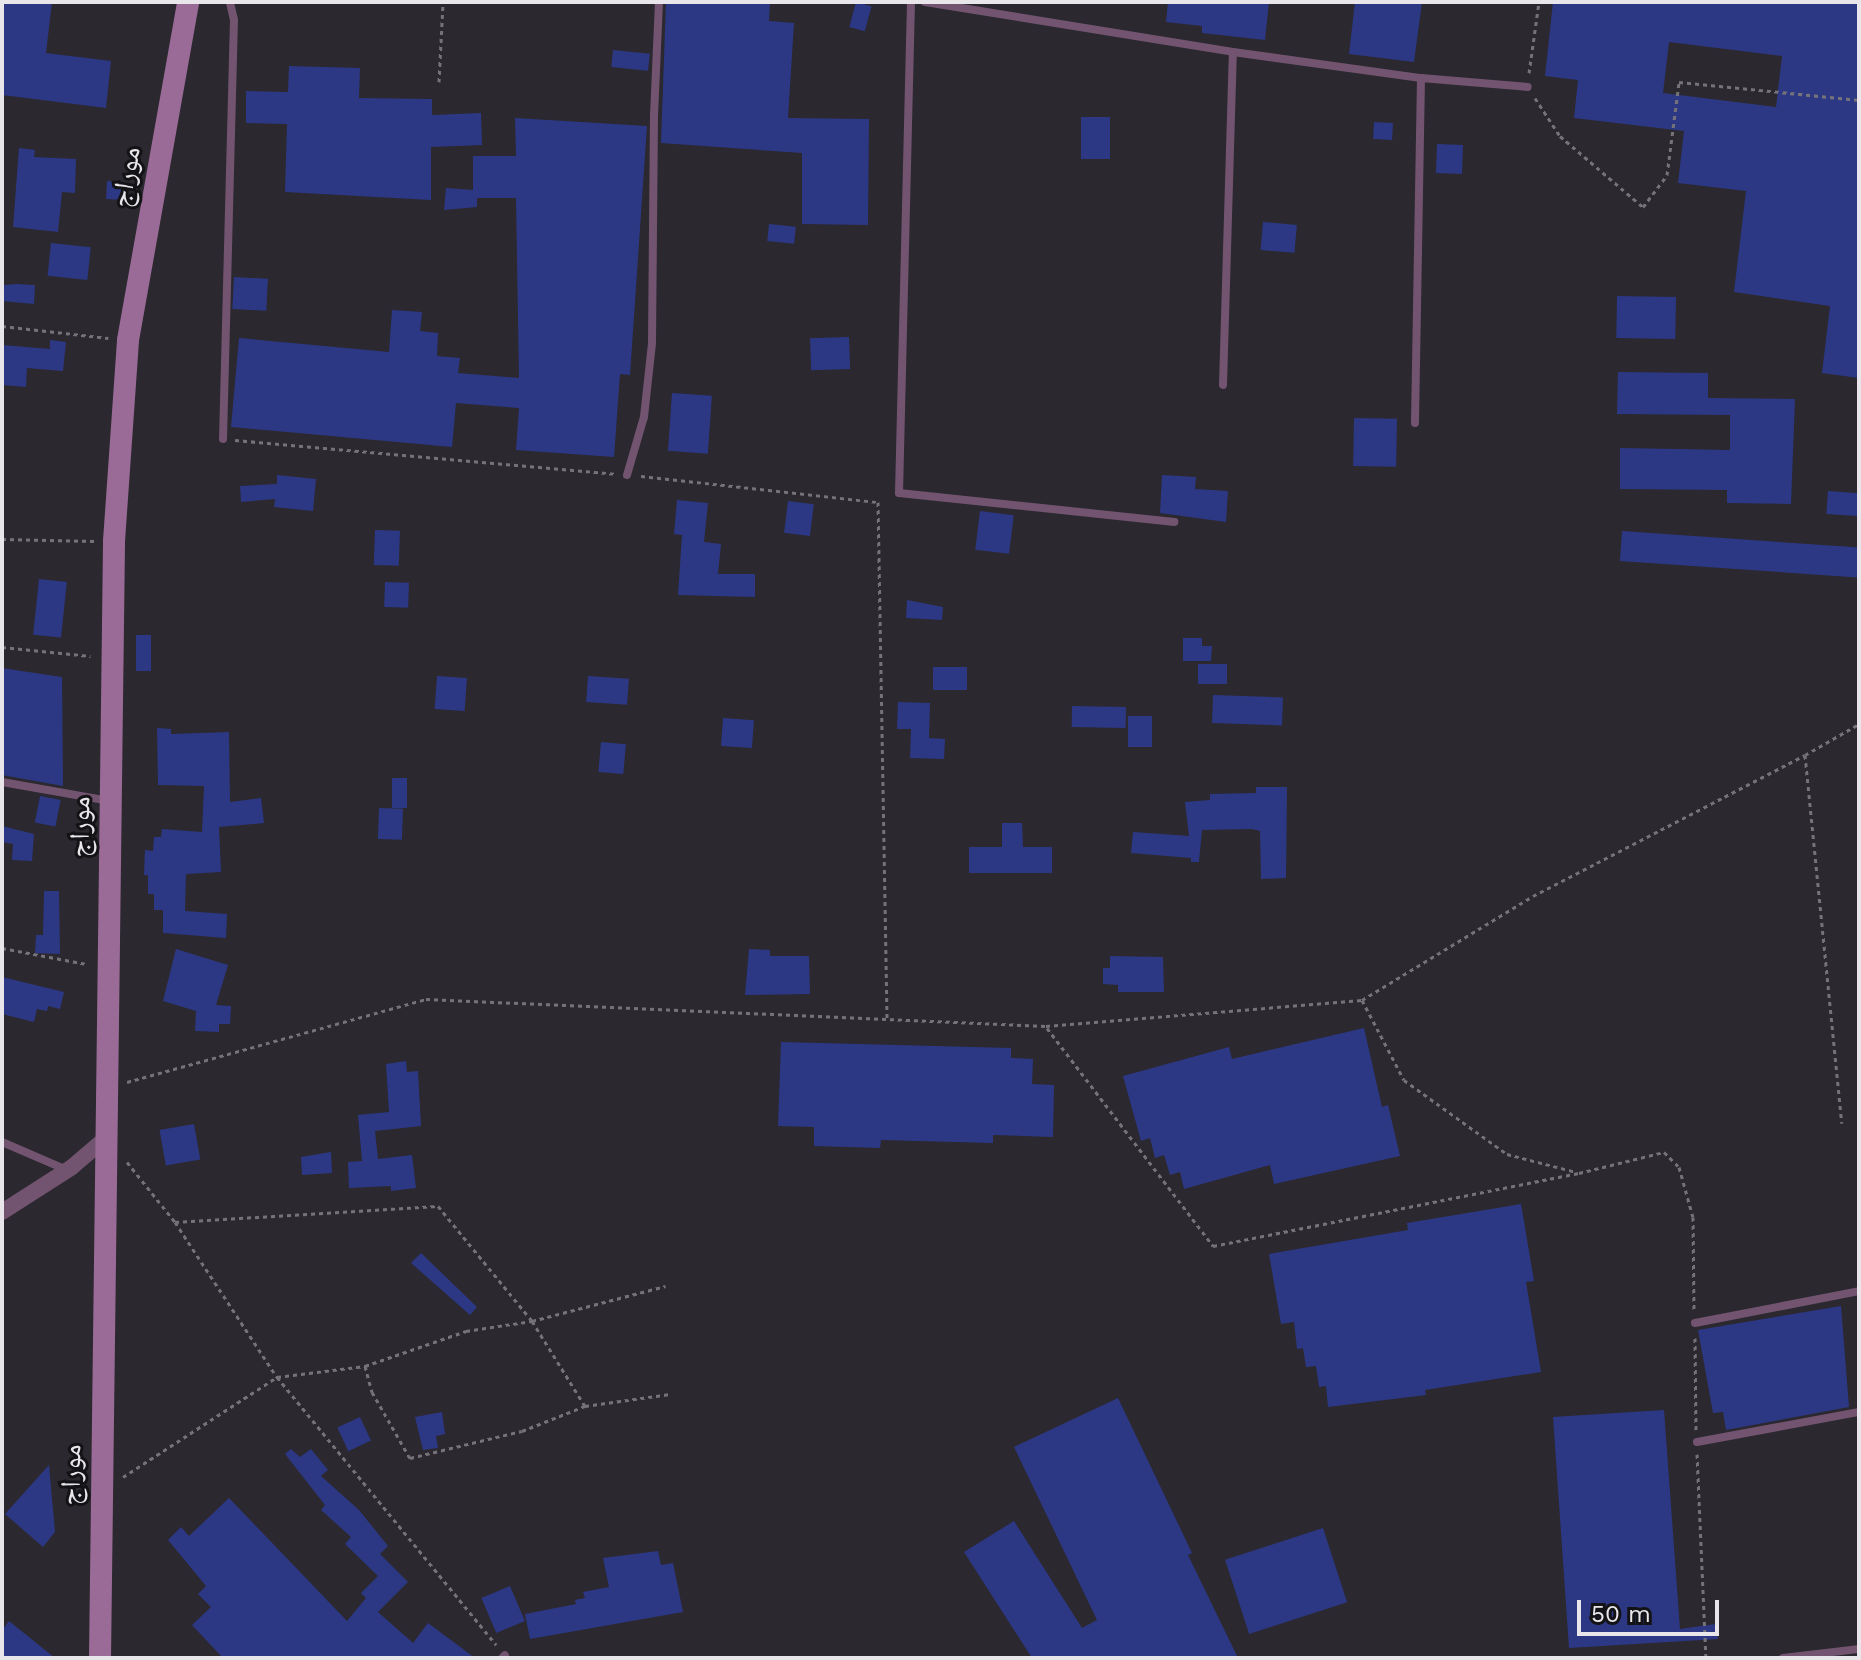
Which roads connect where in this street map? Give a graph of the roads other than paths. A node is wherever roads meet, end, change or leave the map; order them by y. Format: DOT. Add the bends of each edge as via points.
graph roads {
  1 [pos="188,2"];
  2 [pos="230,2"];
  3 [pos="659,2"];
  4 [pos="911,2"];
  5 [pos="925,2"];
  6 [pos="1233,52"];
  7 [pos="1421,78"];
  8 [pos="1528,87"];
  9 [pos="1223,385"];
  10 [pos="1415,423"];
  11 [pos="223,439"];
  12 [pos="627,475"];
  13 [pos="1174,522"];
  14 [pos="2,782"];
  15 [pos="111,801"];
  16 [pos="106,1138"];
  17 [pos="2,1142"];
  18 [pos="68,1170"];
  19 [pos="2,1212"];
  20 [pos="1859,1291"];
  21 [pos="1695,1323"];
  22 [pos="1859,1412"];
  23 [pos="1697,1442"];
  24 [pos="1859,1649"];
  25 [pos="100,1658"];
  26 [pos="1783,1658"];
  1 -- 15 [label="main road, موراج" via="128,340 114,541"];
  2 -- 11 [label="lane" via="234,20"];
  3 -- 12 [label="lane" via="652,343 644,417"];
  4 -- 13 [label="lane" via="899,493"];
  5 -- 6 [label="lane"];
  6 -- 7 [label="lane"];
  6 -- 9 [label="lane"];
  7 -- 8 [label="lane"];
  7 -- 10 [label="lane"];
  14 -- 15 [label="lane"];
  15 -- 16 [label="main road, موراج"];
  16 -- 18 [label="street"];
  16 -- 25 [label="main road, موراج"];
  17 -- 18 [label="lane"];
  18 -- 19 [label="street"];
  20 -- 21 [label="lane"];
  22 -- 23 [label="lane"];
  24 -- 26 [label="lane"];
}
